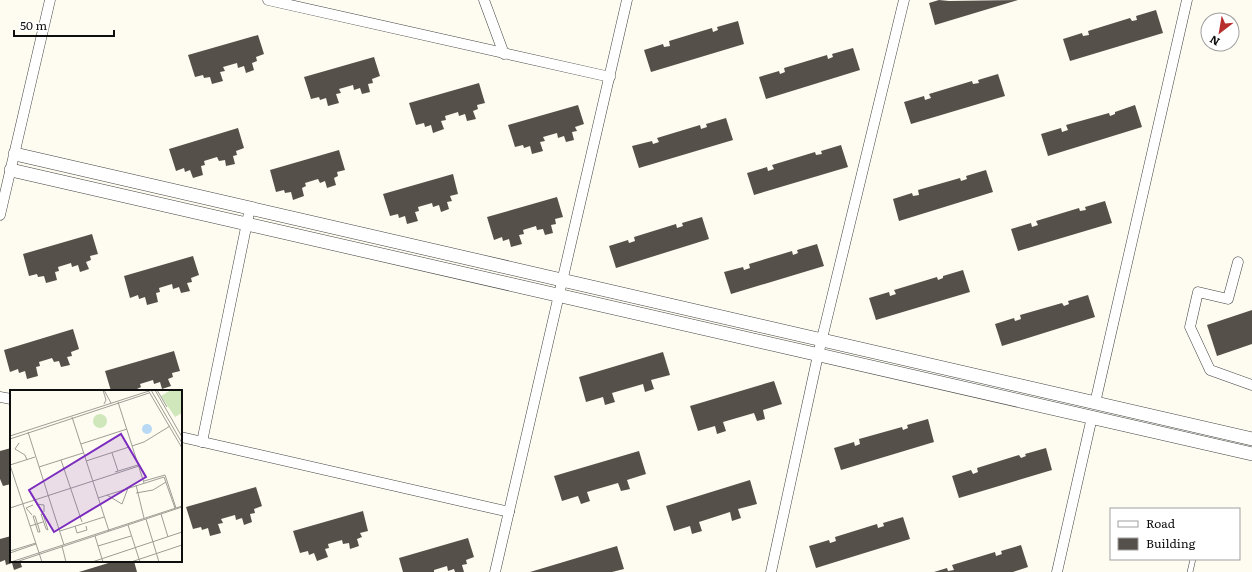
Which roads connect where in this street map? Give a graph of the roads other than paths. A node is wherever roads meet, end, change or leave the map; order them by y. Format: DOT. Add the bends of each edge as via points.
graph roads {
  1 [pos="50,0"];
  2 [pos="268,0"];
  3 [pos="484,0"];
  4 [pos="627,0"];
  5 [pos="904,0"];
  6 [pos="1187,0"];
  7 [pos="504,54"];
  8 [pos="610,77"];
  9 [pos="15,154"];
  10 [pos="11,170"];
  11 [pos="250,208"];
  12 [pos="0,215"];
  13 [pos="248,224"];
  14 [pos="1238,262"];
  15 [pos="563,280"];
  16 [pos="559,295"];
  17 [pos="822,340"];
  18 [pos="818,355"];
  19 [pos="1252,385"];
  20 [pos="0,397"];
  21 [pos="10,399"];
  22 [pos="1095,403"];
  23 [pos="1092,417"];
  24 [pos="182,438"];
  25 [pos="1252,439"];
  26 [pos="202,442"];
  27 [pos="1252,454"];
  28 [pos="509,512"];
  29 [pos="1193,560"];
  30 [pos="495,572"];
  31 [pos="771,572"];
  32 [pos="1057,572"];
  33 [pos="1190,572"];
  1 -- 9 [label="street"];
  2 -- 7 [label="street"];
  3 -- 7 [label="street"];
  4 -- 8 [label="street"];
  5 -- 17 [label="street"];
  6 -- 22 [label="street"];
  7 -- 8 [label="street"];
  8 -- 15 [label="street"];
  9 -- 10 [label="street"];
  9 -- 11 [label="street"];
  10 -- 12 [label="street"];
  10 -- 13 [label="street"];
  11 -- 13 [label="street"];
  11 -- 15 [label="street"];
  13 -- 16 [label="street"];
  13 -- 26 [label="street"];
  14 -- 19 [label="street" via="1228,299 1198,292 1190,327 1210,370"];
  15 -- 16 [label="street"];
  15 -- 17 [label="street"];
  16 -- 18 [label="street"];
  16 -- 28 [label="street"];
  17 -- 18 [label="street"];
  17 -- 22 [label="street"];
  18 -- 23 [label="street"];
  18 -- 31 [label="street"];
  20 -- 21 [label="street"];
  22 -- 23 [label="street"];
  22 -- 25 [label="street"];
  23 -- 27 [label="street"];
  23 -- 32 [label="street"];
  24 -- 26 [label="street"];
  26 -- 28 [label="street"];
  28 -- 30 [label="street"];
  29 -- 33 [label="lane"];
}
